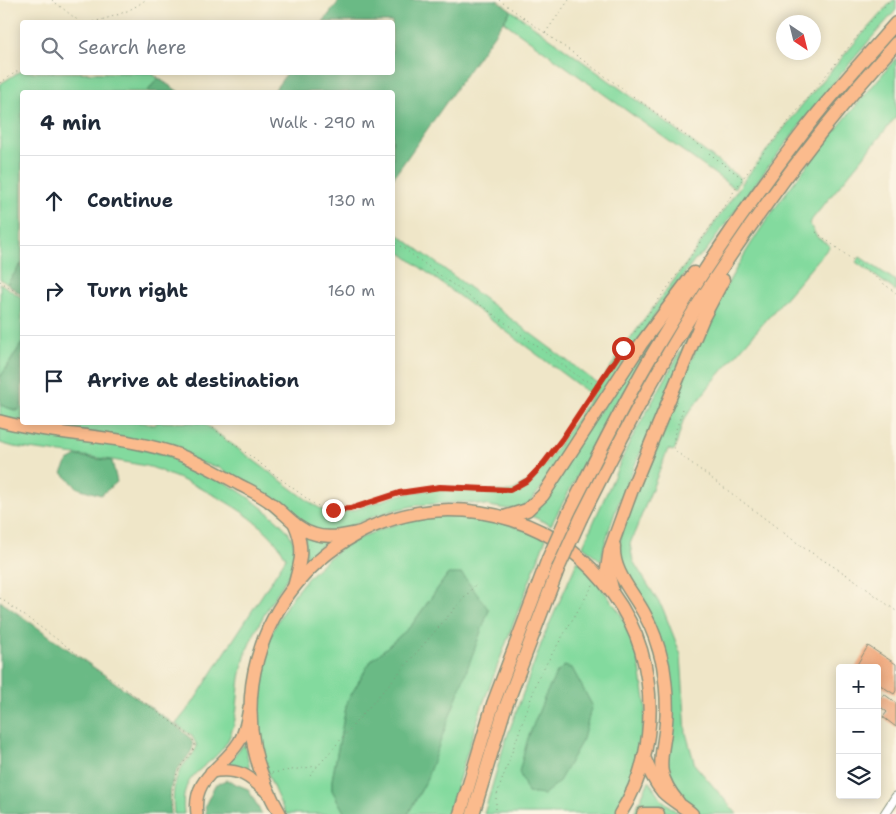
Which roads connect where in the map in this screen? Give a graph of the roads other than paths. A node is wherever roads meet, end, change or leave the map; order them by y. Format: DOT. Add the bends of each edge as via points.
graph roads {
  1 [pos="896,23"];
  2 [pos="896,43"];
  3 [pos="760,213"];
  4 [pos="715,254"];
  5 [pos="0,421"];
  6 [pos="575,515"];
  7 [pos="504,517"];
  8 [pos="294,523"];
  9 [pos="359,532"];
  10 [pos="614,538"];
  11 [pos="294,585"];
  12 [pos="614,595"];
  13 [pos="251,702"];
  14 [pos="644,757"];
  15 [pos="212,772"];
  16 [pos="269,794"];
  17 [pos="896,797"];
  18 [pos="678,802"];
  19 [pos="197,814"];
  20 [pos="280,814"];
  21 [pos="460,814"];
  22 [pos="473,814"];
  23 [pos="620,814"];
  24 [pos="644,814"];
  25 [pos="658,814"];
  26 [pos="692,814"];
  27 [pos="885,814"];
  1 -- 4 [label="highway" via="804,131"];
  2 -- 3 [label="highway" via="814,139"];
  3 -- 6 [label="highway" via="666,357"];
  3 -- 10 [label="highway" via="754,232 703,318"];
  4 -- 6 [label="highway" via="655,350 608,434"];
  4 -- 7 [label="highway" via="695,272 641,344 543,495 527,510"];
  5 -- 8 [label="main road" via="140,444 178,455 260,496"];
  6 -- 21 [label="highway, bridge" via="548,558 493,704"];
  6 -- 22 [label="highway, bridge" via="504,711"];
  7 -- 9 [label="highway" via="456,510 424,512 392,519"];
  7 -- 12 [label="highway" via="548,536 575,554"];
  8 -- 9 [label="main road" via="322,536"];
  8 -- 11 [label="main road" via="302,554"];
  9 -- 11 [label="highway" via="323,556"];
  10 -- 12 [label="highway" via="607,563"];
  10 -- 18 [label="highway" via="613,551 618,570 657,641 665,678 667,713 660,768 665,783"];
  11 -- 13 [label="highway" via="266,634 255,668"];
  12 -- 14 [label="highway" via="635,632 647,673 650,715"];
  13 -- 15 [label="main road" via="240,741"];
  13 -- 16 [label="highway" via="253,739"];
  14 -- 18 [label="highway" via="659,788"];
  14 -- 23 [label="highway"];
  15 -- 16 [label="main road" via="224,769 248,775"];
  15 -- 19 [label="main road" via="197,793"];
  16 -- 20 [label="highway"];
  17 -- 27 [label="lane"];
  18 -- 26 [label="highway"];
  24 -- 25 [label="highway"];
}
